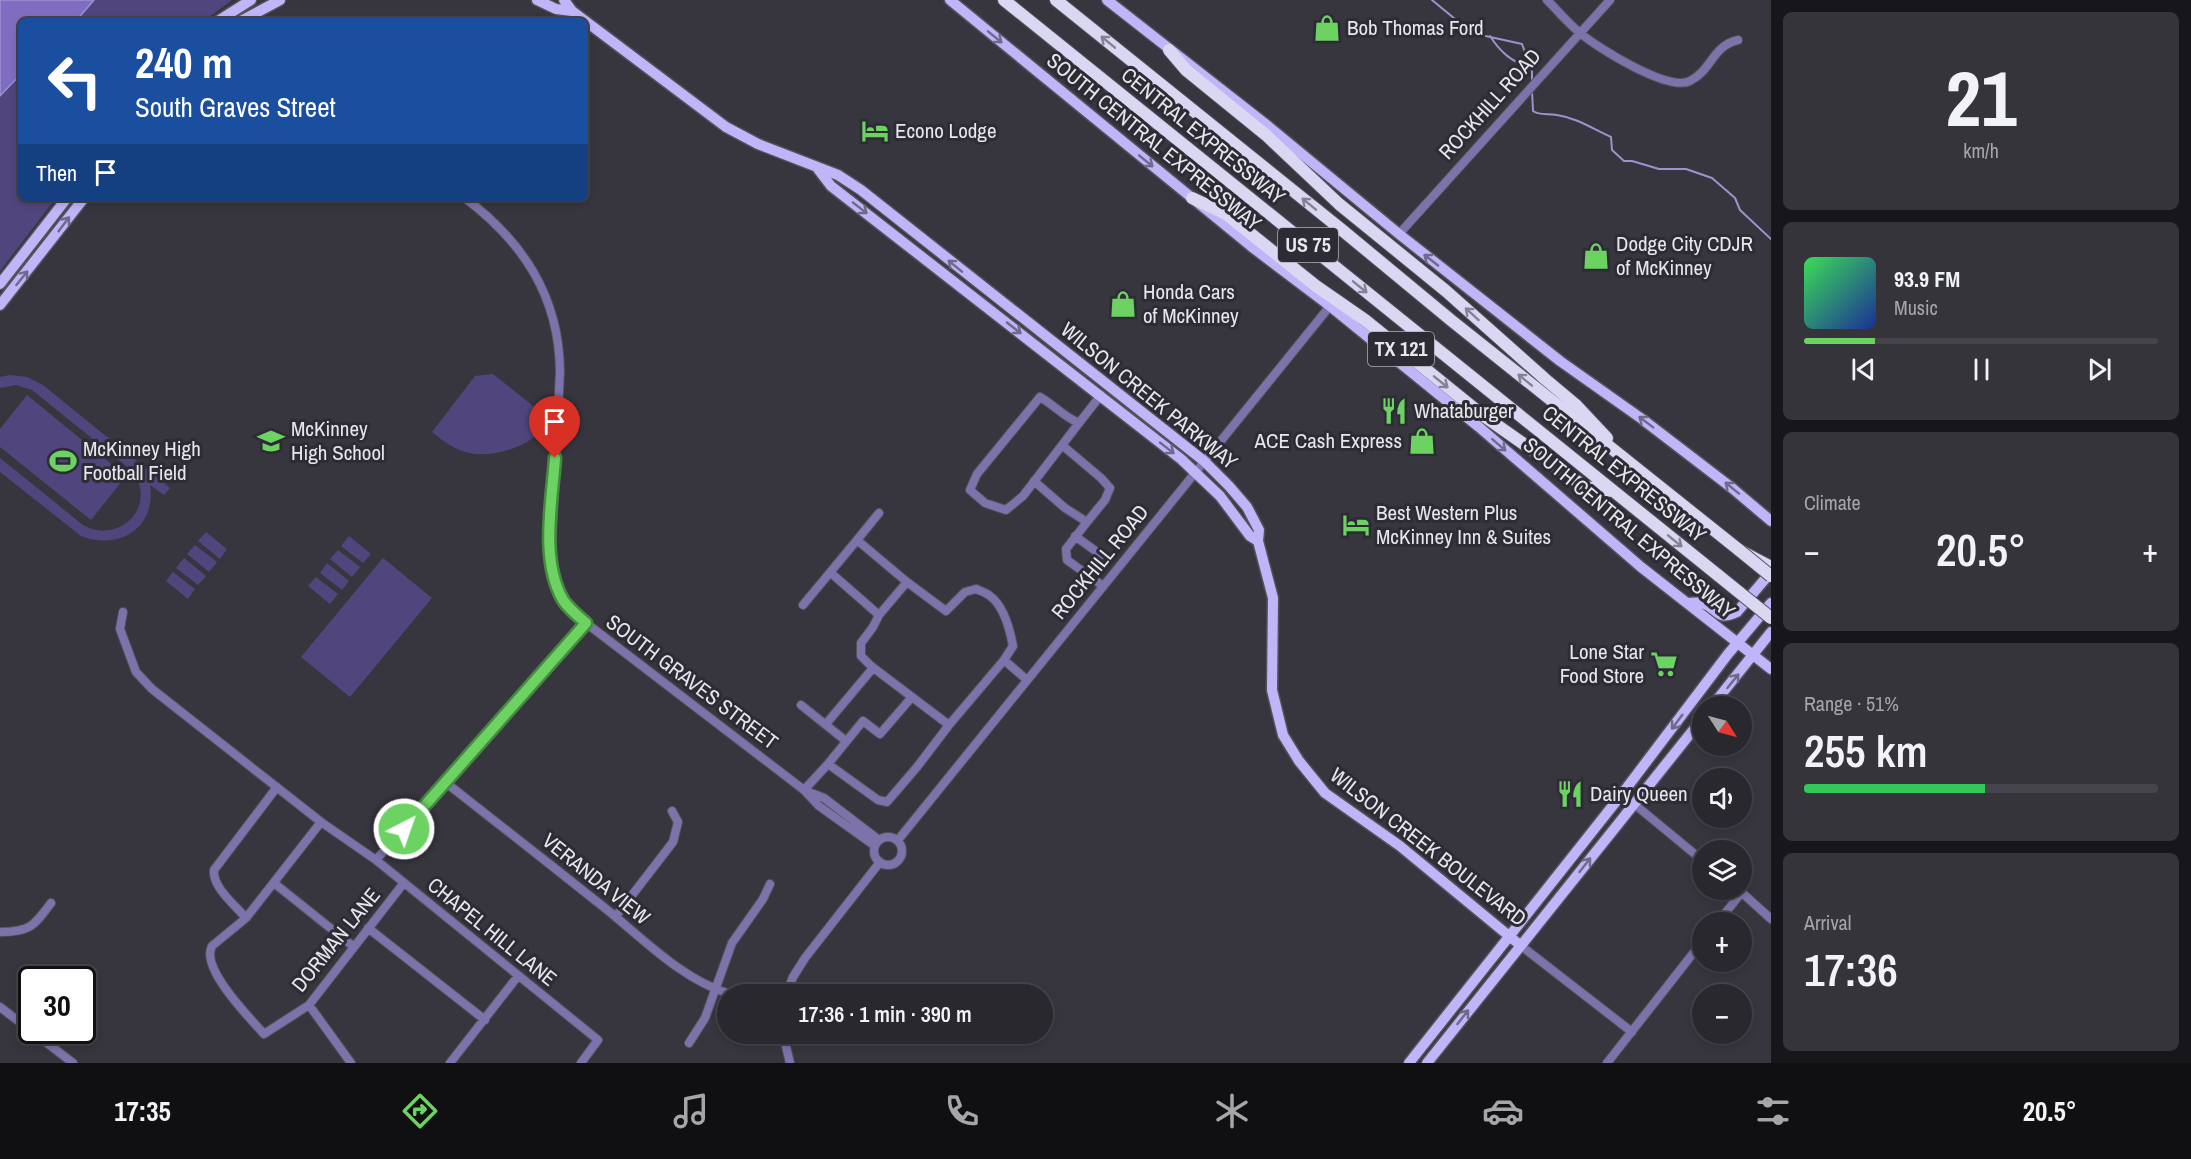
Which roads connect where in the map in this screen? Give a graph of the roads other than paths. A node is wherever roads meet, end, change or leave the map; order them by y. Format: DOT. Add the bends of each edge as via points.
graph roads {
  1 [pos="280,0"];
  2 [pos="537,0"];
  3 [pos="564,0"];
  4 [pos="950,0"];
  5 [pos="1004,0"];
  6 [pos="1056,0"];
  7 [pos="1107,0"];
  8 [pos="1547,0"];
  9 [pos="1610,0"];
  10 [pos="246,2"];
  11 [pos="572,11"];
  12 [pos="222,18"];
  13 [pos="248,18"];
  14 [pos="250,18"];
  15 [pos="581,18"];
  16 [pos="588,23"];
  17 [pos="1580,32"];
  18 [pos="1738,40"];
  19 [pos="1169,50"];
  20 [pos="818,168"];
  21 [pos="1192,198"];
  22 [pos="65,201"];
  23 [pos="82,201"];
  24 [pos="469,201"];
  25 [pos="1399,234"];
  26 [pos="0,284"];
  27 [pos="0,305"];
  28 [pos="1330,306"];
  29 [pos="1101,395"];
  30 [pos="1079,423"];
  31 [pos="1062,446"];
  32 [pos="1204,462"];
  33 [pos="1637,469"];
  34 [pos="1196,472"];
  35 [pos="1034,481"];
  36 [pos="1613,491"];
  37 [pos="879,513"];
  38 [pos="1771,521"];
  39 [pos="1087,522"];
  40 [pos="1075,536"];
  41 [pos="857,540"];
  42 [pos="1258,541"];
  43 [pos="1739,550"];
  44 [pos="1101,555"];
  45 [pos="1771,567"];
  46 [pos="831,573"];
  47 [pos="1771,574"];
  48 [pos="907,582"];
  49 [pos="1103,586"];
  50 [pos="1687,603"];
  51 [pos="1771,603"];
  52 [pos="803,605"];
  53 [pos="123,612"];
  54 [pos="879,615"];
  55 [pos="1771,618"];
  56 [pos="586,623"];
  57 [pos="1771,632"];
  58 [pos="1738,643"];
  59 [pos="1753,655"];
  60 [pos="1004,660"];
  61 [pos="873,668"];
  62 [pos="1771,669"];
  63 [pos="1027,680"];
  64 [pos="1720,696"];
  65 [pos="912,697"];
  66 [pos="801,705"];
  67 [pos="826,724"];
  68 [pos="949,725"];
  69 [pos="1692,731"];
  70 [pos="846,741"];
  71 [pos="828,764"];
  72 [pos="445,782"];
  73 [pos="278,787"];
  74 [pos="805,791"];
  75 [pos="1622,794"];
  76 [pos="1634,803"];
  77 [pos="672,811"];
  78 [pos="321,822"];
  79 [pos="898,840"];
  80 [pos="877,843"];
  81 [pos="1692,852"];
  82 [pos="376,860"];
  83 [pos="880,862"];
  84 [pos="274,883"];
  85 [pos="404,884"];
  86 [pos="771,884"];
  87 [pos="1750,900"];
  88 [pos="51,903"];
  89 [pos="616,916"];
  90 [pos="246,918"];
  91 [pos="1771,920"];
  92 [pos="368,928"];
  93 [pos="0,932"];
  94 [pos="1509,936"];
  95 [pos="1520,945"];
  96 [pos="354,947"];
  97 [pos="1692,955"];
  98 [pos="518,976"];
  99 [pos="790,984"];
  100 [pos="714,989"];
  101 [pos="717,990"];
  102 [pos="309,1005"];
  103 [pos="0,1007"];
  104 [pos="484,1020"];
  105 [pos="1632,1032"];
  106 [pos="689,1043"];
  107 [pos="785,1044"];
  108 [pos="62,1060"];
  109 [pos="74,1063"];
  110 [pos="351,1063"];
  111 [pos="450,1063"];
  112 [pos="581,1063"];
  113 [pos="790,1063"];
  114 [pos="1409,1063"];
  115 [pos="1427,1063"];
  116 [pos="1607,1063"];
  1 -- 14 [label="main road"];
  2 -- 11 [label="main road, WILSON CREEK PARKWAY"];
  3 -- 11 [label="main road, WILSON CREEK PARKWAY"];
  4 -- 21 [label="main road, SOUTH CENTRAL EXPRESSWAY / TX 121, one-way"];
  5 -- 36 [label="highway, CENTRAL EXPRESSWAY / US 75, one-way"];
  33 -- 6 [label="highway, CENTRAL EXPRESSWAY / US 75, one-way"];
  7 -- 19 [label="main road"];
  8 -- 17 [label="street"];
  9 -- 17 [label="street, ROCKHILL ROAD"];
  10 -- 12 [label="main road"];
  10 -- 13 [label="street"];
  11 -- 15 [label="main road, WILSON CREEK PARKWAY"];
  16 -- 20 [label="main road, WILSON CREEK PARKWAY" via="726,127"];
  17 -- 18 [label="street" via="1616,57 1678,84 1696,77 1722,46"];
  17 -- 25 [label="street, ROCKHILL ROAD"];
  19 -- 25 [label="main road"];
  33 -- 19 [label="highway, one-way" via="1576,405 1339,204"];
  20 -- 29 [label="main road, WILSON CREEK PARKWAY, one-way" via="831,186"];
  32 -- 20 [label="main road, WILSON CREEK PARKWAY, one-way" via="861,190"];
  21 -- 28 [label="main road, SOUTH CENTRAL EXPRESSWAY"];
  21 -- 36 [label="highway, TX 121, one-way" via="1226,214 1480,414 1585,488"];
  22 -- 26 [label="main road"];
  27 -- 23 [label="main road, one-way"];
  24 -- 56 [label="street, SOUTH GRAVES STREET" via="521,252 552,313 560,371 551,555 557,588 564,602"];
  38 -- 25 [label="main road, one-way"];
  28 -- 32 [label="street, ROCKHILL ROAD"];
  28 -- 50 [label="main road, SOUTH CENTRAL EXPRESSWAY, one-way"];
  29 -- 30 [label="street"];
  29 -- 34 [label="main road, WILSON CREEK PARKWAY, one-way"];
  30 -- 31 [label="street"];
  30 -- 35 [label="street" via="1040,397 977,474 970,490 985,503 1006,510"];
  31 -- 35 [label="street"];
  31 -- 39 [label="street" via="1110,488"];
  32 -- 34 [label="street, ROCKHILL ROAD"];
  32 -- 42 [label="main road, WILSON CREEK PARKWAY" via="1247,507 1259,530"];
  33 -- 43 [label="highway, CENTRAL EXPRESSWAY / US 75"];
  34 -- 42 [label="main road, WILSON CREEK PARKWAY"];
  34 -- 49 [label="street, ROCKHILL ROAD"];
  35 -- 39 [label="street"];
  36 -- 55 [label="highway, CENTRAL EXPRESSWAY / US 75, one-way, bridge"];
  37 -- 41 [label="street"];
  39 -- 40 [label="street"];
  40 -- 44 [label="street"];
  40 -- 49 [label="street" via="1066,549 1067,560"];
  41 -- 46 [label="street"];
  41 -- 48 [label="street"];
  42 -- 94 [label="main road, WILSON CREEK BOULEVARD" via="1273,598 1272,690 1283,735 1299,761 1325,793 1400,846"];
  43 -- 45 [label="highway, bridge"];
  43 -- 47 [label="highway, CENTRAL EXPRESSWAY / US 75, bridge"];
  46 -- 52 [label="street"];
  46 -- 54 [label="street"];
  47 -- 50 [label="main road" via="1729,616 1721,616 1702,603"];
  48 -- 54 [label="street"];
  48 -- 60 [label="street" via="946,611 965,591 976,589 991,596 1010,629 1013,646"];
  49 -- 63 [label="street, ROCKHILL ROAD"];
  50 -- 58 [label="main road, SOUTH CENTRAL EXPRESSWAY"];
  51 -- 58 [label="main road"];
  53 -- 73 [label="street, CHAPEL HILL LANE" via="120,629 136,672 152,689"];
  54 -- 61 [label="street" via="861,643 861,656"];
  56 -- 72 [label="street"];
  56 -- 74 [label="street, SOUTH GRAVES STREET"];
  57 -- 59 [label="main road"];
  58 -- 59 [label="main road, SOUTH CENTRAL EXPRESSWAY"];
  58 -- 75 [label="main road, one-way"];
  59 -- 62 [label="main road, SOUTH CENTRAL EXPRESSWAY"];
  64 -- 59 [label="main road, one-way"];
  60 -- 63 [label="street"];
  60 -- 68 [label="street"];
  61 -- 65 [label="street"];
  61 -- 67 [label="street"];
  63 -- 79 [label="street, ROCKHILL ROAD"];
  65 -- 68 [label="street"];
  65 -- 70 [label="street" via="880,735 862,721"];
  66 -- 67 [label="street"];
  67 -- 70 [label="street"];
  68 -- 71 [label="street" via="887,802 878,800"];
  69 -- 76 [label="main road"];
  70 -- 71 [label="street"];
  71 -- 74 [label="street"];
  72 -- 82 [label="street"];
  72 -- 89 [label="street, VERANDA VIEW"];
  73 -- 78 [label="street, CHAPEL HILL LANE"];
  73 -- 90 [label="street" via="214,870 217,884"];
  74 -- 80 [label="street, SOUTH GRAVES STREET" via="824,798"];
  75 -- 76 [label="street"];
  75 -- 94 [label="main road"];
  76 -- 81 [label="street"];
  95 -- 76 [label="main road, one-way"];
  77 -- 89 [label="street" via="678,822 673,842"];
  78 -- 82 [label="street, CHAPEL HILL LANE"];
  78 -- 84 [label="street"];
  79 -- 80 [label="street" via="887,837"];
  79 -- 83 [label="street" via="900,859 893,864"];
  80 -- 83 [label="street" via="874,855"];
  82 -- 85 [label="street, CHAPEL HILL LANE"];
  83 -- 99 [label="street" via="805,958"];
  84 -- 90 [label="street"];
  84 -- 96 [label="street"];
  85 -- 92 [label="street, DORMAN LANE"];
  85 -- 98 [label="street, CHAPEL HILL LANE"];
  86 -- 100 [label="street" via="732,943"];
  87 -- 91 [label="street"];
  88 -- 93 [label="street" via="35,924 15,932"];
  89 -- 100 [label="street, VERANDA VIEW" via="694,980"];
  90 -- 102 [label="street, DORMAN LANE" via="209,951 229,993 264,1034"];
  92 -- 96 [label="street, DORMAN LANE"];
  92 -- 104 [label="street"];
  94 -- 95 [label="main road, WILSON CREEK BOULEVARD"];
  94 -- 114 [label="main road"];
  95 -- 105 [label="street, WILSON CREEK BOULEVARD"];
  115 -- 95 [label="main road, one-way"];
  96 -- 102 [label="street, DORMAN LANE"];
  97 -- 105 [label="street"];
  98 -- 104 [label="street"];
  98 -- 112 [label="street, CHAPEL HILL LANE" via="598,1040"];
  100 -- 101 [label="street, VERANDA VIEW"];
  100 -- 106 [label="street" via="705,1018"];
  102 -- 110 [label="street"];
  103 -- 108 [label="street"];
  104 -- 111 [label="street"];
  105 -- 116 [label="street"];
  107 -- 113 [label="street"];
  108 -- 109 [label="street"];
}
